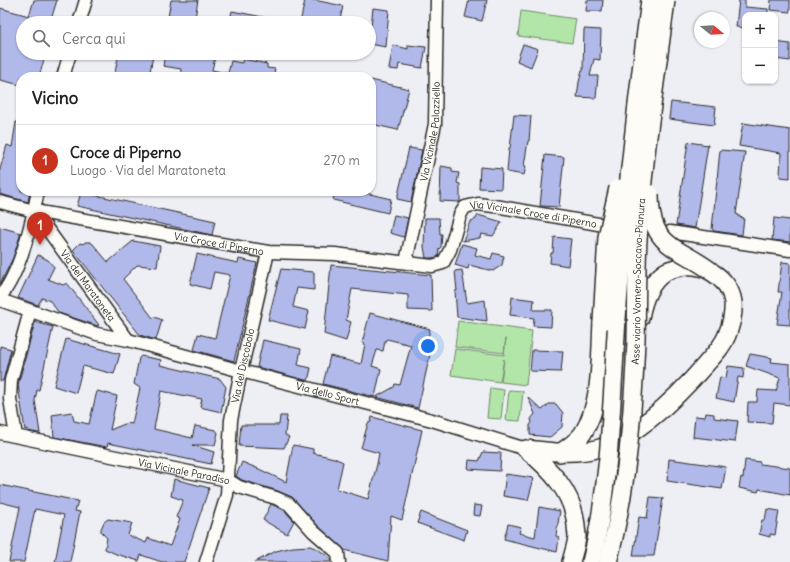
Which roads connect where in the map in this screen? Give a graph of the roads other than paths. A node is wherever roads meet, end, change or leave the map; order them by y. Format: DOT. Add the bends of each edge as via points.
graph roads {
  1 [pos="86,0"];
  2 [pos="437,0"];
  3 [pos="650,0"];
  4 [pos="666,0"];
  5 [pos="81,16"];
  6 [pos="68,60"];
  7 [pos="65,72"];
  8 [pos="637,100"];
  9 [pos="651,115"];
  10 [pos="37,196"];
  11 [pos="0,202"];
  12 [pos="34,211"];
  13 [pos="604,225"];
  14 [pos="670,232"];
  15 [pos="790,250"];
  16 [pos="268,252"];
  17 [pos="406,262"];
  18 [pos="711,271"];
  19 [pos="0,297"];
  20 [pos="0,300"];
  21 [pos="30,311"];
  22 [pos="128,340"];
  23 [pos="636,340"];
  24 [pos="241,371"];
  25 [pos="0,433"];
  26 [pos="16,436"];
  27 [pos="526,449"];
  28 [pos="560,453"];
  29 [pos="228,480"];
  30 [pos="206,562"];
  31 [pos="339,562"];
  32 [pos="571,562"];
  33 [pos="591,562"];
  34 [pos="608,562"];
  1 -- 5 [label="street"];
  2 -- 17 [label="street, Via Vicinale Palazziello" via="435,124"];
  3 -- 8 [label="highway, Asse viario Vomero-Soccavo-Pianura, bridge"];
  4 -- 9 [label="highway, Asse viario Vomero-Soccavo-Pianura, bridge"];
  6 -- 7 [label="street"];
  8 -- 28 [label="highway, bridge" via="607,236 598,384 592,412 576,442"];
  8 -- 33 [label="highway, Asse viario Vomero-Soccavo-Pianura, bridge" via="624,216 606,475"];
  9 -- 18 [label="highway, bridge" via="650,206 657,232 668,244"];
  9 -- 23 [label="highway, Asse viario Vomero-Soccavo-Pianura, bridge" via="638,242"];
  10 -- 12 [label="street"];
  11 -- 12 [label="street, Via Croce di Piperno"];
  12 -- 16 [label="street, Via Croce di Piperno"];
  12 -- 19 [label="street" via="23,250"];
  12 -- 22 [label="street, Via del Maratoneta"];
  13 -- 17 [label="street, Via Vicinale Croce di Piperno" via="478,204 465,207 460,215 450,250 442,263 432,266"];
  14 -- 15 [label="street"];
  16 -- 17 [label="street, Via Croce di Piperno" via="335,254"];
  16 -- 24 [label="street, Via del Discobolo"];
  18 -- 23 [label="highway, bridge" via="685,265 665,271 652,285 644,300"];
  18 -- 28 [label="highway" via="729,290 733,302 727,336 716,353 666,405 620,439 594,449"];
  20 -- 21 [label="street, Via dello Sport"];
  21 -- 22 [label="street, Via dello Sport" via="97,334"];
  21 -- 26 [label="street" via="11,380 10,399"];
  22 -- 24 [label="street, Via dello Sport"];
  23 -- 34 [label="highway, Asse viario Vomero-Soccavo-Pianura, bridge" via="622,498"];
  24 -- 27 [label="street, Via dello Sport" via="432,420"];
  24 -- 29 [label="street, Via del Discobolo" via="231,420"];
  25 -- 26 [label="street, Via Vicinale Paradiso"];
  26 -- 29 [label="street, Via Vicinale Paradiso"];
  27 -- 28 [label="highway"];
  27 -- 32 [label="highway" via="556,478 568,496 575,516 577,536"];
  29 -- 30 [label="street, Via del Discobolo" via="227,495"];
  29 -- 31 [label="street, Via Vicinale Paradiso" via="239,487 289,504 313,531 338,553"];
}
